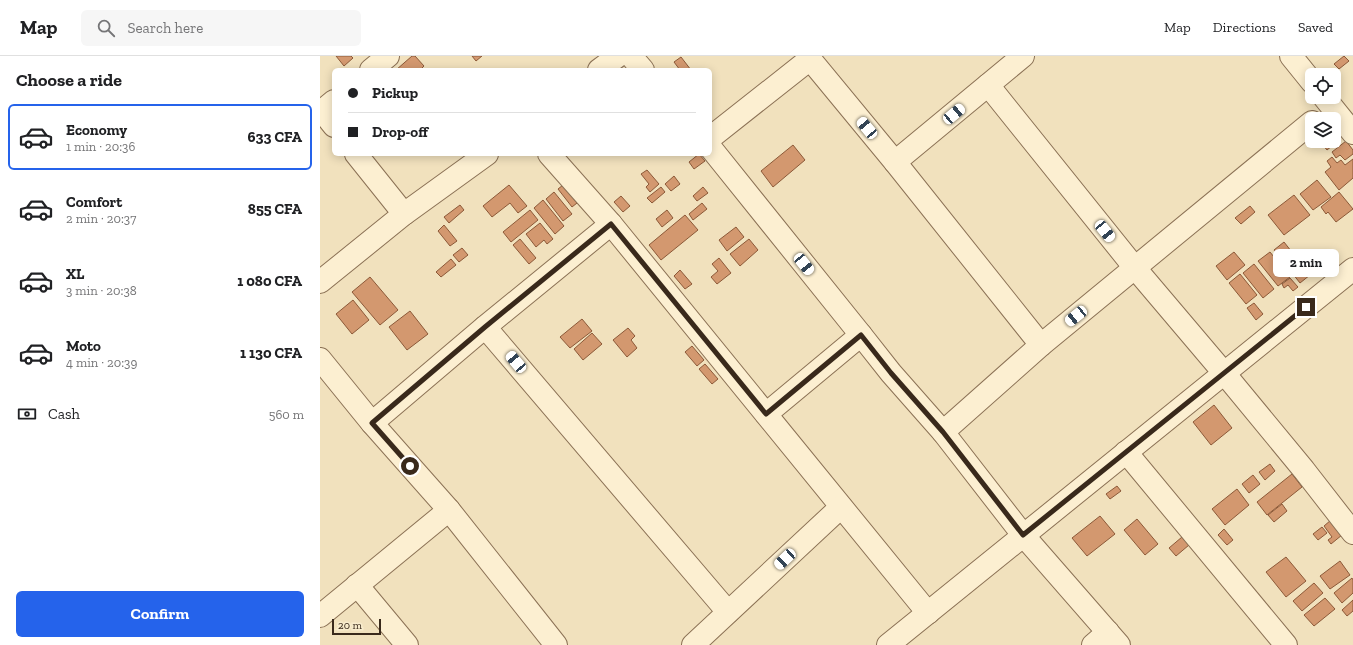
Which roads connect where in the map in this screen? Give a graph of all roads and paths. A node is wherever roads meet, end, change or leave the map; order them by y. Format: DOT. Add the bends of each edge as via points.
graph roads {
  1 [pos="388,56"];
  2 [pos="618,56"];
  3 [pos="631,56"];
  4 [pos="1023,56"];
  5 [pos="1291,56"];
  6 [pos="812,58"];
  7 [pos="373,68"];
  8 [pos="602,68"];
  9 [pos="641,68"];
  10 [pos="1305,73"];
  11 [pos="988,85"];
  12 [pos="1323,107"];
  13 [pos="1305,128"];
  14 [pos="1353,133"];
  15 [pos="712,136"];
  16 [pos="712,149"];
  17 [pos="358,156"];
  18 [pos="484,156"];
  19 [pos="551,156"];
  20 [pos="895,162"];
  21 [pos="404,214"];
  22 [pos="611,224"];
  23 [pos="1135,268"];
  24 [pos="1353,269"];
  25 [pos="320,282"];
  26 [pos="485,327"];
  27 [pos="861,335"];
  28 [pos="1041,345"];
  29 [pos="320,359"];
  30 [pos="1224,373"];
  31 [pos="766,414"];
  32 [pos="372,423"];
  33 [pos="943,432"];
  34 [pos="1126,452"];
  35 [pos="841,507"];
  36 [pos="449,510"];
  37 [pos="1353,533"];
  38 [pos="1023,535"];
  39 [pos="357,585"];
  40 [pos="728,612"];
  41 [pos="928,613"];
  42 [pos="320,616"];
  43 [pos="1106,641"];
  44 [pos="407,645"];
  45 [pos="556,645"];
  46 [pos="693,645"];
  47 [pos="888,645"];
  48 [pos="1286,645"];
  1 -- 7 [label="street"];
  2 -- 8 [label="street"];
  3 -- 9 [label="street"];
  4 -- 11 [label="street"];
  5 -- 10 [label="street"];
  6 -- 15 [label="street"];
  6 -- 20 [label="street"];
  11 -- 20 [label="street"];
  11 -- 23 [label="street"];
  12 -- 14 [label="street"];
  13 -- 23 [label="street"];
  16 -- 27 [label="street"];
  17 -- 21 [label="street"];
  18 -- 21 [label="street"];
  19 -- 22 [label="street"];
  20 -- 28 [label="street"];
  21 -- 25 [label="street"];
  22 -- 26 [label="street"];
  22 -- 31 [label="street"];
  23 -- 28 [label="street"];
  23 -- 30 [label="street"];
  24 -- 30 [label="street"];
  26 -- 32 [label="street"];
  26 -- 40 [label="street"];
  27 -- 31 [label="street"];
  27 -- 33 [label="street"];
  28 -- 33 [label="street"];
  29 -- 32 [label="street"];
  30 -- 34 [label="street"];
  30 -- 37 [label="street"];
  31 -- 35 [label="street"];
  32 -- 36 [label="street"];
  33 -- 38 [label="street"];
  34 -- 38 [label="street"];
  34 -- 48 [label="street"];
  35 -- 40 [label="street"];
  35 -- 41 [label="street"];
  36 -- 39 [label="street"];
  36 -- 45 [label="street"];
  38 -- 41 [label="street"];
  38 -- 43 [label="street"];
  39 -- 42 [label="street"];
  39 -- 44 [label="street"];
  40 -- 46 [label="street"];
  41 -- 47 [label="street"];
}
